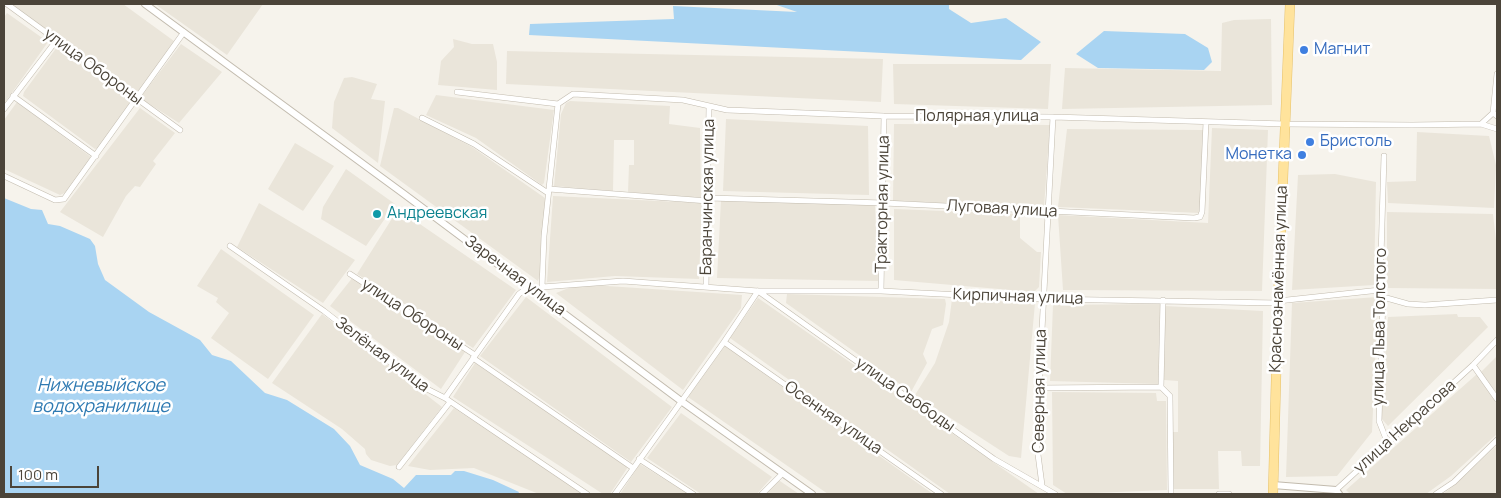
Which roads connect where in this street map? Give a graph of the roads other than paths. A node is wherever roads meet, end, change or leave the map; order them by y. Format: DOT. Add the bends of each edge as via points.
graph roads {
  1 [pos="7,4"];
  2 [pos="145,4"];
  3 [pos="1290,4"];
  4 [pos="184,32"];
  5 [pos="56,41"];
  6 [pos="1497,74"];
  7 [pos="457,92"];
  8 [pos="13,96"];
  9 [pos="136,100"];
  10 [pos="558,104"];
  11 [pos="709,107"];
  12 [pos="4,109"];
  13 [pos="1495,114"];
  14 [pos="884,116"];
  15 [pos="1053,117"];
  16 [pos="422,118"];
  17 [pos="1206,122"];
  18 [pos="1285,124"];
  19 [pos="1481,124"];
  20 [pos="1497,129"];
  21 [pos="180,130"];
  22 [pos="96,156"];
  23 [pos="1384,156"];
  24 [pos="4,176"];
  25 [pos="549,191"];
  26 [pos="708,199"];
  27 [pos="884,203"];
  28 [pos="1049,211"];
  29 [pos="230,246"];
  30 [pos="350,274"];
  31 [pos="528,287"];
  32 [pos="542,287"];
  33 [pos="706,287"];
  34 [pos="1380,290"];
  35 [pos="758,291"];
  36 [pos="881,291"];
  37 [pos="538,294"];
  38 [pos="1383,297"];
  39 [pos="1042,299"];
  40 [pos="1163,300"];
  41 [pos="1497,300"];
  42 [pos="1278,302"];
  43 [pos="1497,340"];
  44 [pos="724,342"];
  45 [pos="474,356"];
  46 [pos="1473,365"];
  47 [pos="1161,387"];
  48 [pos="1038,388"];
  49 [pos="445,398"];
  50 [pos="1497,399"];
  51 [pos="450,402"];
  52 [pos="681,402"];
  53 [pos="1497,440"];
  54 [pos="1388,444"];
  55 [pos="639,459"];
  56 [pos="399,467"];
  57 [pos="633,468"];
  58 [pos="782,474"];
  59 [pos="1042,485"];
  60 [pos="1273,490"];
  61 [pos="1337,492"];
  62 [pos="1051,493"];
  63 [pos="586,494"];
  64 [pos="615,494"];
  65 [pos="693,494"];
  66 [pos="762,494"];
  67 [pos="812,494"];
  68 [pos="941,494"];
  69 [pos="1171,494"];
  70 [pos="1219,494"];
  71 [pos="1229,494"];
  72 [pos="1436,494"];
  1 -- 5 [label="street, улица Обороны"];
  2 -- 4 [label="street, Заречная улица"];
  3 -- 18 [label="main road, Краснознамённая улица"];
  4 -- 9 [label="street"];
  4 -- 31 [label="street, Заречная улица"];
  5 -- 8 [label="street"];
  5 -- 9 [label="street, улица Обороны"];
  6 -- 13 [label="street"];
  7 -- 10 [label="street"];
  8 -- 12 [label="street"];
  8 -- 22 [label="street"];
  9 -- 21 [label="street, улица Обороны"];
  9 -- 22 [label="street"];
  10 -- 11 [label="street, Полярная улица" via="573,94 683,100"];
  10 -- 25 [label="street"];
  11 -- 14 [label="street, Полярная улица"];
  11 -- 26 [label="street, Баранчинская улица"];
  13 -- 19 [label="street"];
  14 -- 15 [label="street, Полярная улица"];
  14 -- 27 [label="street, Тракторная улица"];
  15 -- 17 [label="street, Полярная улица"];
  15 -- 28 [label="street, Северная улица"];
  16 -- 25 [label="street, Луговая улица" via="474,144"];
  17 -- 18 [label="street, Полярная улица"];
  17 -- 28 [label="street, Луговая улица" via="1200,217"];
  18 -- 19 [label="street, Полярная улица"];
  18 -- 42 [label="main road, Краснознамённая улица"];
  19 -- 20 [label="street, Полярная улица"];
  22 -- 24 [label="street" via="64,199 55,200"];
  23 -- 34 [label="street, улица Льва Толстого"];
  25 -- 26 [label="street, Луговая улица"];
  25 -- 32 [label="street"];
  26 -- 27 [label="street, Луговая улица"];
  26 -- 33 [label="street, Баранчинская улица"];
  27 -- 28 [label="street, Луговая улица"];
  27 -- 36 [label="street, Тракторная улица"];
  28 -- 39 [label="street, Северная улица"];
  29 -- 49 [label="street, Зелёная улица" via="324,311 421,386"];
  30 -- 45 [label="street, улица Обороны"];
  31 -- 37 [label="street, Заречная улица"];
  31 -- 45 [label="street" via="519,294"];
  32 -- 33 [label="street, Кирпичная улица" via="623,281"];
  32 -- 37 [label="street"];
  33 -- 35 [label="street, Кирпичная улица"];
  34 -- 38 [label="street, улица Льва Толстого"];
  34 -- 42 [label="street, Кирпичная улица"];
  35 -- 36 [label="street, Кирпичная улица"];
  35 -- 44 [label="street"];
  35 -- 59 [label="street, улица Свободы" via="994,459"];
  36 -- 39 [label="street, Кирпичная улица"];
  37 -- 52 [label="street, Заречная улица"];
  38 -- 41 [label="street" via="1424,305"];
  38 -- 54 [label="street, улица Льва Толстого" via="1379,421"];
  39 -- 40 [label="street, Кирпичная улица"];
  39 -- 48 [label="street, Северная улица"];
  40 -- 42 [label="street, Кирпичная улица"];
  40 -- 47 [label="street"];
  42 -- 60 [label="main road, Краснознамённая улица"];
  43 -- 46 [label="street, улица Некрасова"];
  44 -- 52 [label="street"];
  44 -- 68 [label="street, Осенняя улица"];
  45 -- 49 [label="street"];
  45 -- 57 [label="street, улица Обороны"];
  46 -- 50 [label="street"];
  46 -- 54 [label="street, улица Некрасова"];
  47 -- 48 [label="street"];
  47 -- 69 [label="street" via="1170,396"];
  48 -- 59 [label="street, Северная улица" via="1037,447"];
  49 -- 51 [label="street, Зелёная улица"];
  51 -- 56 [label="street"];
  51 -- 63 [label="street, Зелёная улица"];
  52 -- 55 [label="street"];
  52 -- 58 [label="street, Заречная улица"];
  53 -- 72 [label="street" via="1454,482"];
  54 -- 61 [label="street, улица Некрасова"];
  55 -- 57 [label="street"];
  55 -- 65 [label="street"];
  57 -- 64 [label="street"];
  58 -- 66 [label="street"];
  58 -- 67 [label="street, Заречная улица"];
  59 -- 62 [label="street, улица Свободы"];
  60 -- 61 [label="street, улица Некрасова"];
  70 -- 71 [label="street"];
}
